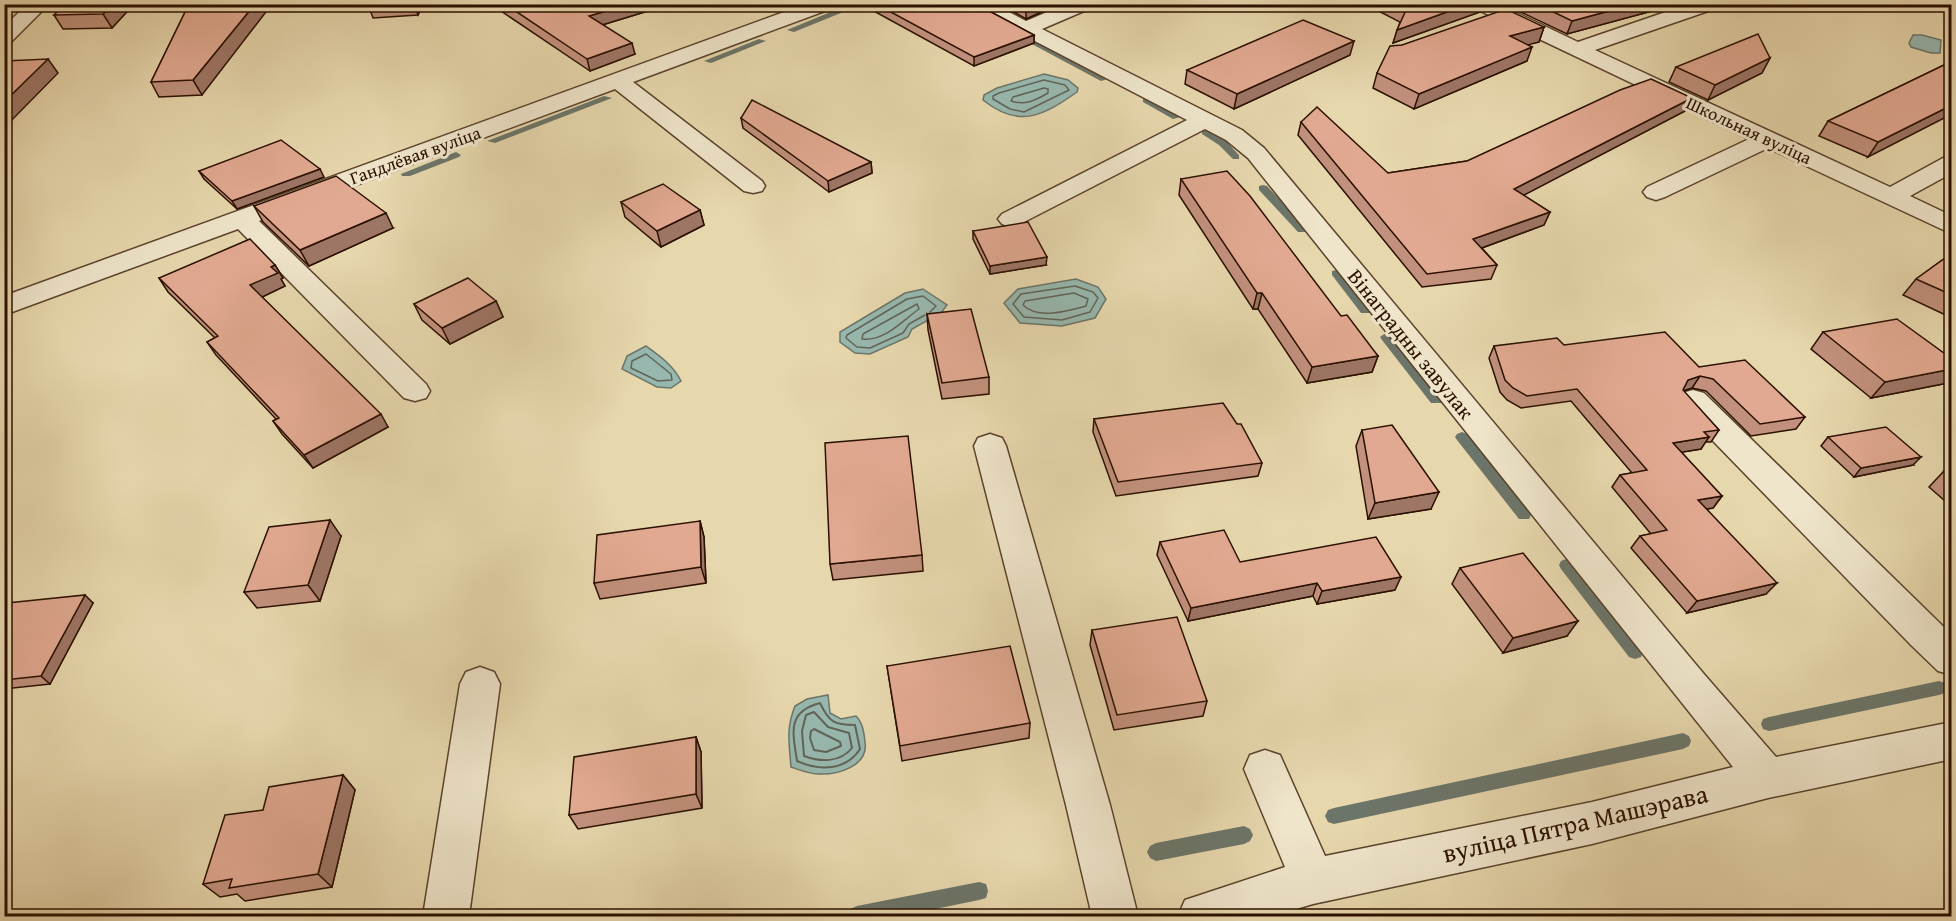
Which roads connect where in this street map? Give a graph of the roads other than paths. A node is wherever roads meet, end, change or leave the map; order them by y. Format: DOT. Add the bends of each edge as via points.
graph roads {
  1 [pos="60,4"];
  2 [pos="826,4"];
  3 [pos="978,4"];
  4 [pos="1084,4"];
  5 [pos="1710,4"];
  6 [pos="39,5"];
  7 [pos="1487,13"];
  8 [pos="1026,28"];
  9 [pos="4,38"];
  10 [pos="1576,49"];
  11 [pos="618,81"];
  12 [pos="1205,120"];
  13 [pos="1768,139"];
  14 [pos="1952,163"];
  15 [pos="753,186"];
  16 [pos="1656,192"];
  17 [pos="1890,197"];
  18 [pos="242,219"];
  19 [pos="1011,219"];
  20 [pos="1952,226"];
  21 [pos="4,306"];
  22 [pos="416,391"];
  23 [pos="1693,401"];
  24 [pos="990,446"];
  25 [pos="1952,659"];
  26 [pos="480,684"];
  27 [pos="1952,740"];
  28 [pos="1265,769"];
  29 [pos="1768,778"];
  30 [pos="1313,881"];
  31 [pos="446,916"];
  32 [pos="1115,916"];
  33 [pos="1201,916"];
  1 -- 6 [label="street"];
  2 -- 11 [label="street, Гандлёвая вуліца"];
  3 -- 8 [label="street, Вінаградны завулак"];
  4 -- 8 [label="street"];
  5 -- 10 [label="street"];
  6 -- 9 [label="street"];
  7 -- 10 [label="street, Школьная вуліца"];
  8 -- 12 [label="street, Вінаградны завулак"];
  10 -- 13 [label="street, Школьная вуліца"];
  11 -- 15 [label="street"];
  11 -- 18 [label="street, Гандлёвая вуліца"];
  12 -- 19 [label="street"];
  12 -- 29 [label="street, Вінаградны завулак" via="1234,135 1256,153"];
  13 -- 16 [label="street"];
  13 -- 17 [label="street, Школьная вуліца"];
  14 -- 17 [label="street"];
  17 -- 20 [label="street, Школьная вуліца"];
  18 -- 21 [label="street, Гандлёвая вуліца"];
  18 -- 22 [label="street"];
  23 -- 25 [label="street"];
  24 -- 32 [label="street"];
  26 -- 31 [label="street"];
  27 -- 29 [label="street, вуліца Пятра Машэрава"];
  28 -- 30 [label="street"];
  29 -- 30 [label="street, вуліца Пятра Машэрава" via="1592,823"];
  30 -- 33 [label="street, вуліца Пятра Машэрава"];
}
